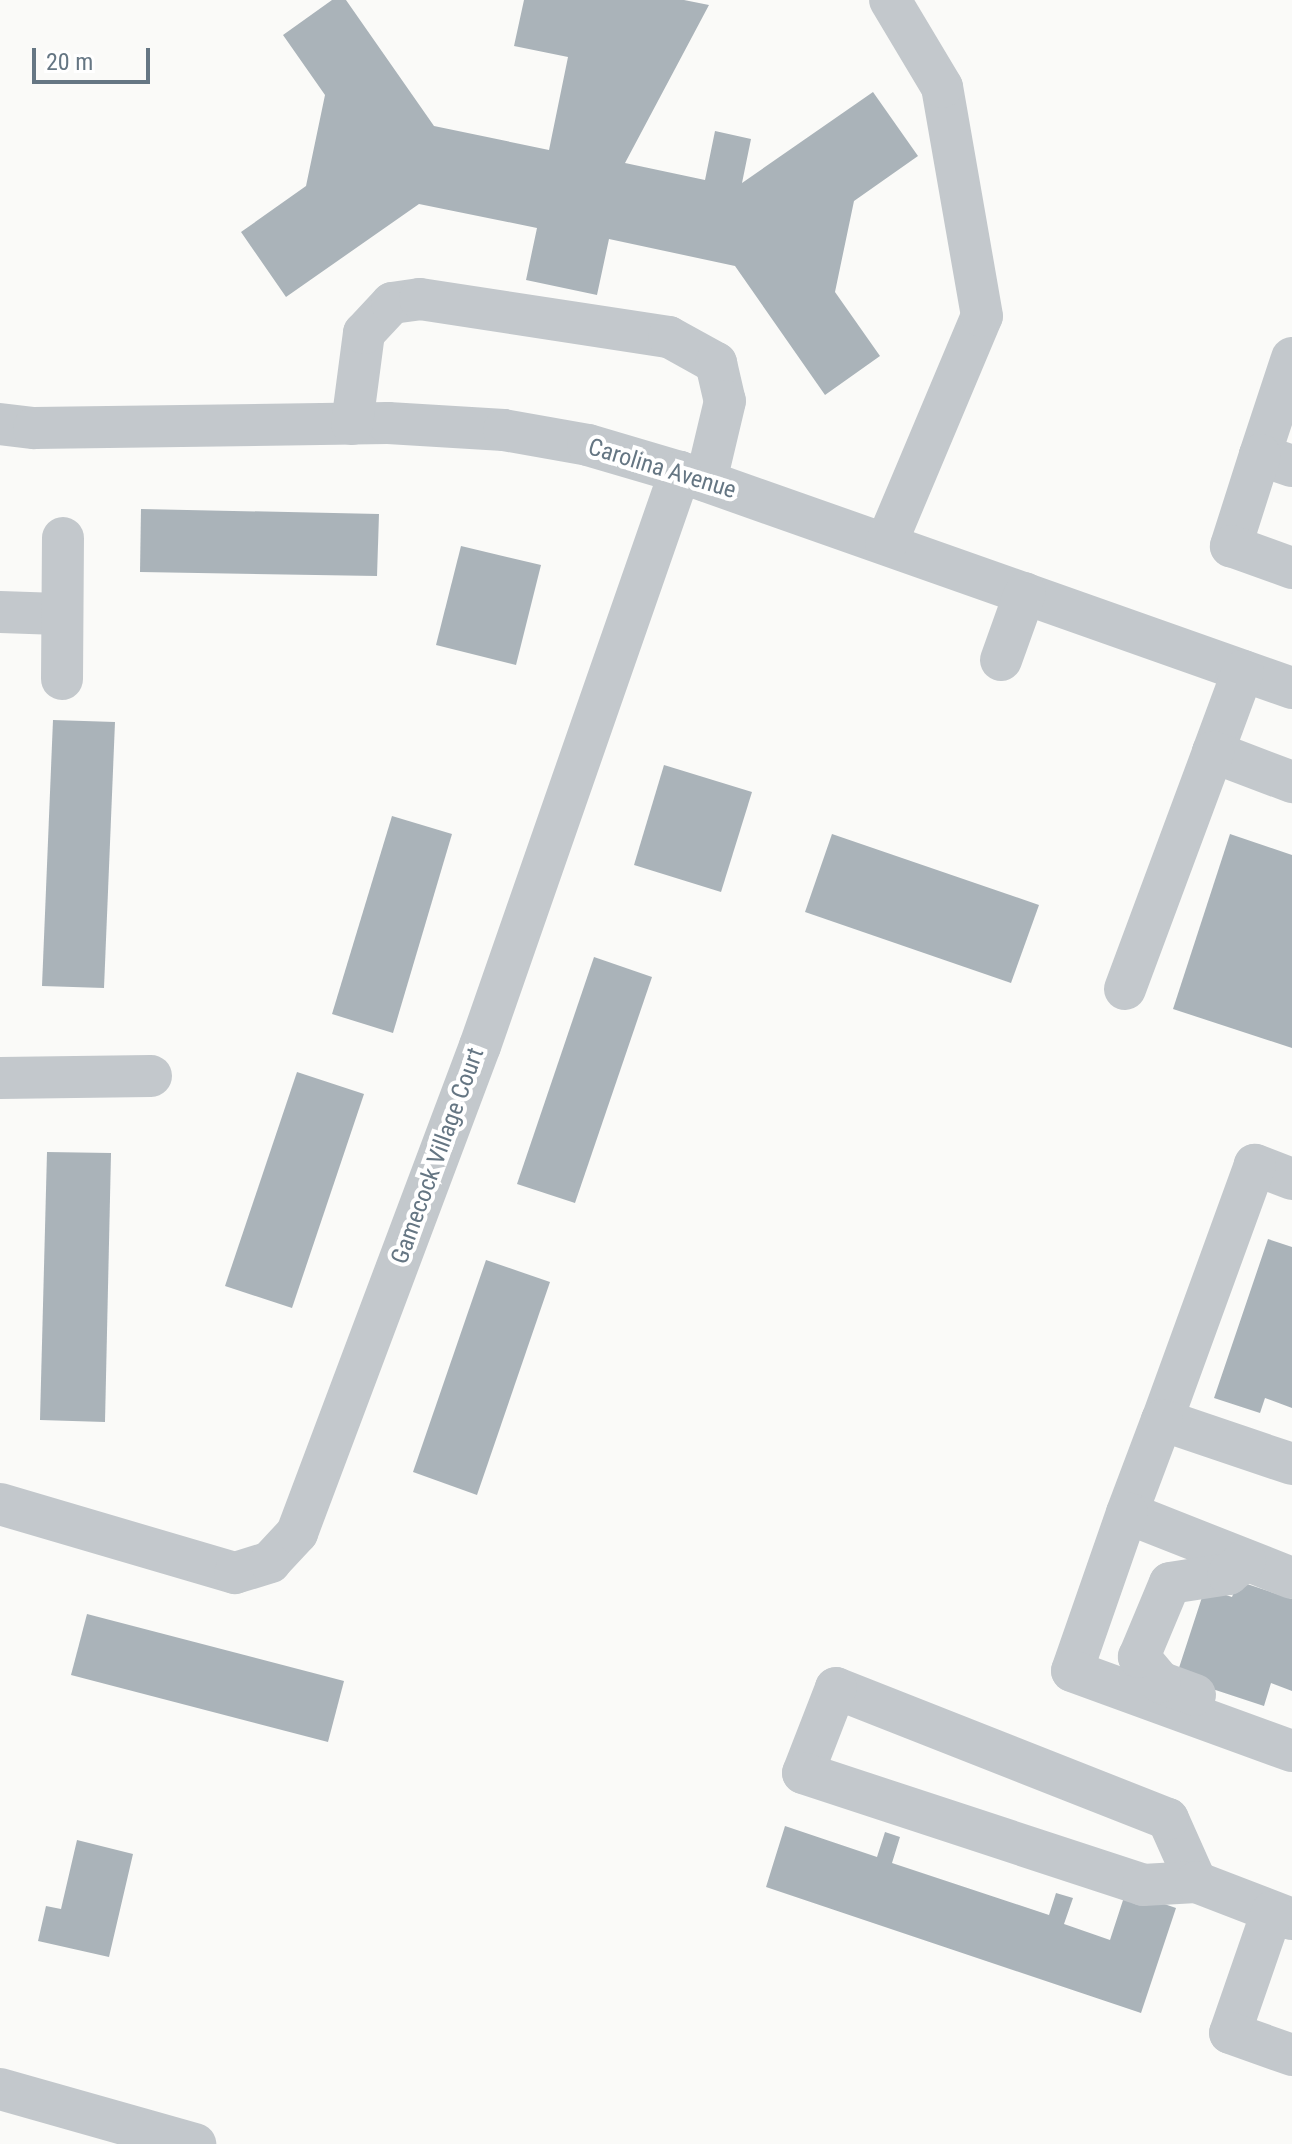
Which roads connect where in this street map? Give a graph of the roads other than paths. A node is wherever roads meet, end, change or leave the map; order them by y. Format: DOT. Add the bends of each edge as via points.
graph roads {
  1 [pos="890,0"];
  2 [pos="1292,358"];
  3 [pos="0,424"];
  4 [pos="352,424"];
  5 [pos="1276,461"];
  6 [pos="693,476"];
  7 [pos="63,538"];
  8 [pos="886,544"];
  9 [pos="1292,568"];
  10 [pos="1025,593"];
  11 [pos="0,612"];
  12 [pos="59,614"];
  13 [pos="1001,660"];
  14 [pos="1243,671"];
  15 [pos="62,679"];
  16 [pos="1292,688"];
  17 [pos="1213,752"];
  18 [pos="1292,782"];
  19 [pos="1125,989"];
  20 [pos="151,1076"];
  21 [pos="0,1078"];
  22 [pos="1292,1179"];
  23 [pos="1162,1420"];
  24 [pos="1292,1464"];
  25 [pos="0,1504"];
  26 [pos="1127,1513"];
  27 [pos="1245,1560"];
  28 [pos="1292,1578"];
  29 [pos="1277,1745"];
  30 [pos="1196,1882"];
  31 [pos="1282,1915"];
  32 [pos="1292,2055"];
  33 [pos="0,2089"];
  34 [pos="195,2144"];
  1 -- 8 [label="street" via="942,87 982,316"];
  2 -- 5 [label="street"];
  3 -- 4 [label="street, Carolina Avenue"];
  4 -- 6 [label="street, Carolina Avenue" via="504,430 588,445"];
  4 -- 6 [label="street, Gamecock Village Court" via="364,333 392,303 420,299 669,337 716,363 725,401"];
  5 -- 9 [label="street" via="1231,546"];
  6 -- 8 [label="street, Carolina Avenue"];
  6 -- 25 [label="street, Gamecock Village Court" via="297,1533 270,1562 235,1573"];
  7 -- 12 [label="street"];
  8 -- 10 [label="street, Carolina Avenue"];
  10 -- 13 [label="street"];
  10 -- 14 [label="street, Carolina Avenue"];
  11 -- 12 [label="street"];
  12 -- 15 [label="street"];
  14 -- 16 [label="street, Carolina Avenue"];
  14 -- 17 [label="street"];
  17 -- 18 [label="street"];
  17 -- 19 [label="street"];
  20 -- 21 [label="street"];
  22 -- 23 [label="street" via="1255,1165"];
  23 -- 24 [label="street"];
  23 -- 26 [label="street"];
  26 -- 27 [label="street"];
  26 -- 29 [label="street" via="1072,1671"];
  27 -- 28 [label="street"];
  27 -- 29 [label="street" via="1228,1574 1170,1583 1139,1657 1160,1682 1249,1715"];
  30 -- 30 [label="street" via="1168,1819 836,1688 803,1773 1143,1885"];
  30 -- 31 [label="street"];
  31 -- 32 [label="street" via="1230,2033"];
  33 -- 34 [label="street"];
}
